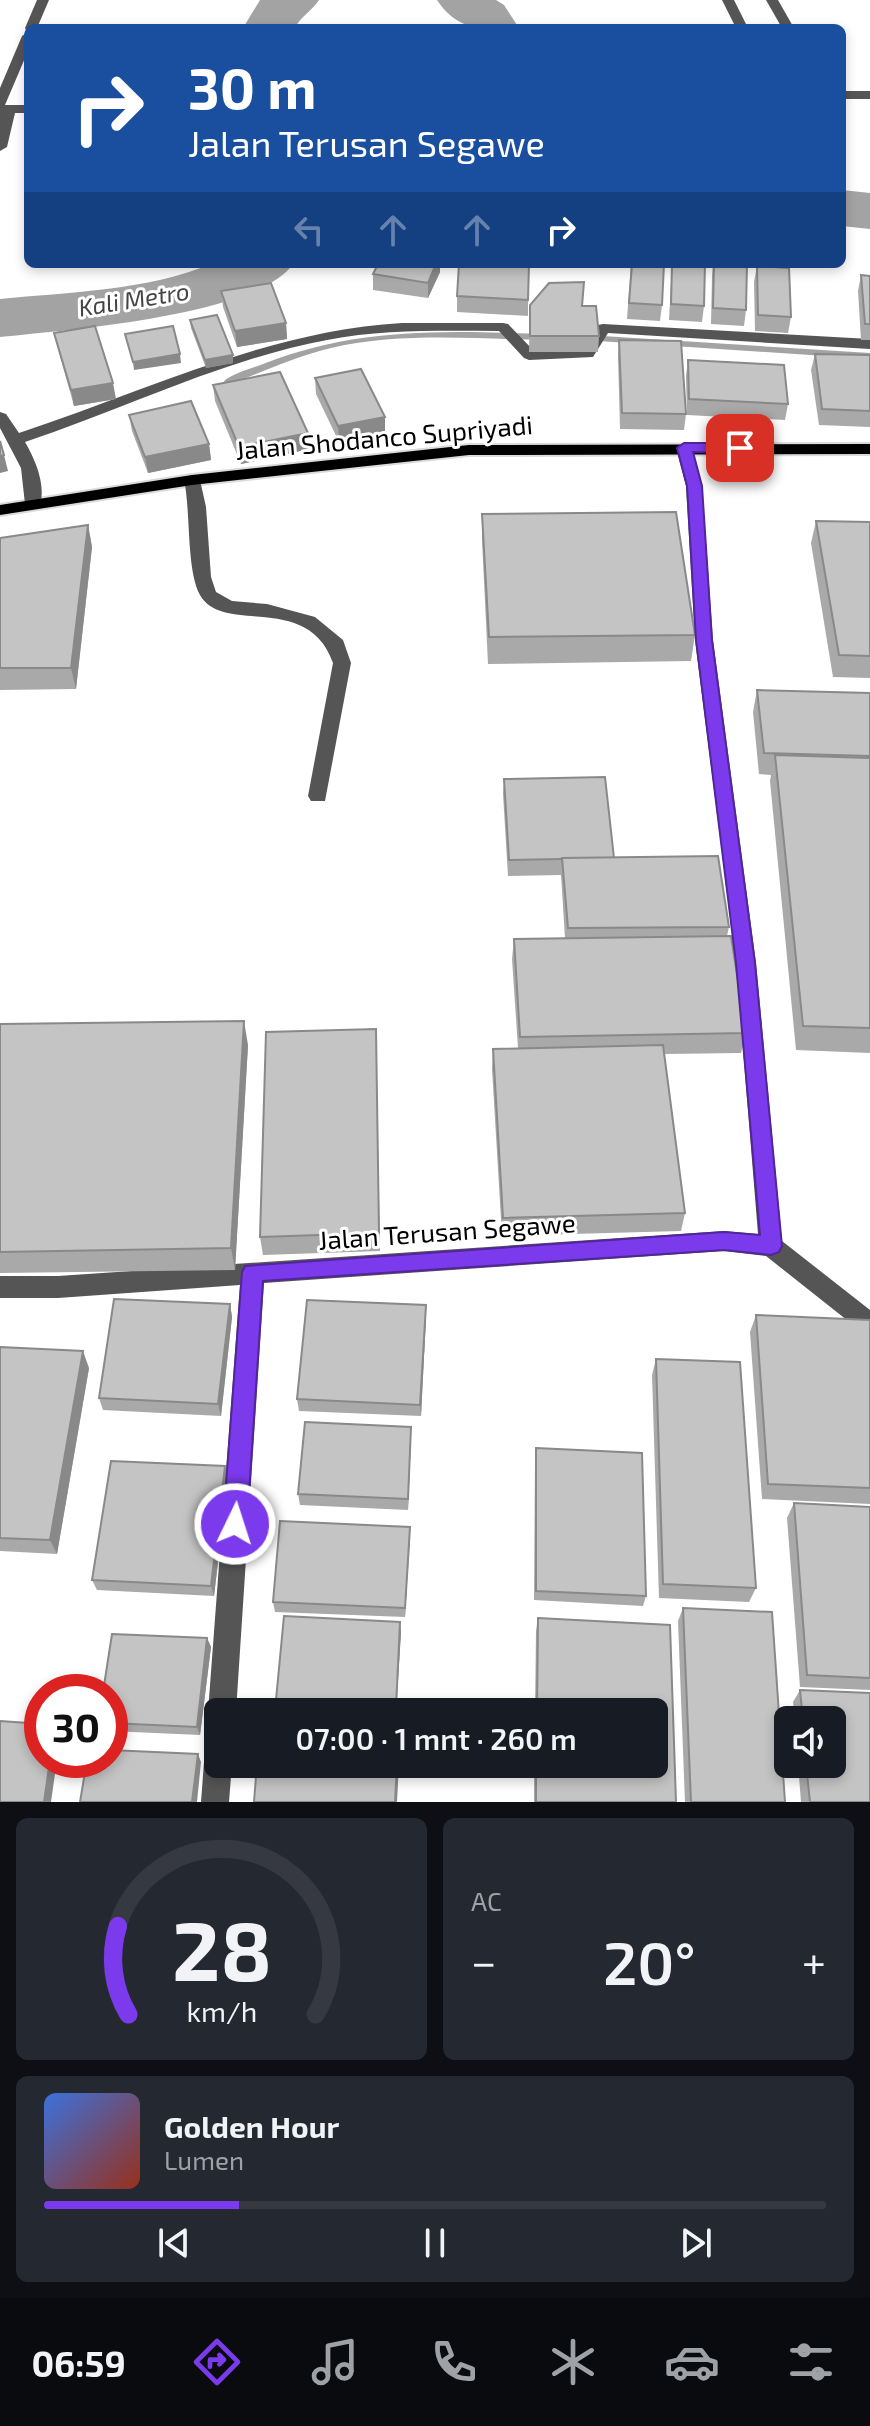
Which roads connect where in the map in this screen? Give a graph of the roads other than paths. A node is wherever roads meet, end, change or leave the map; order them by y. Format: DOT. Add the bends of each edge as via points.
graph roads {
  1 [pos="43,0"];
  2 [pos="728,0"];
  3 [pos="772,0"];
  4 [pos="33,24"];
  5 [pos="740,24"];
  6 [pos="786,24"];
  7 [pos="24,47"];
  8 [pos="846,95"];
  9 [pos="870,95"];
  10 [pos="3,107"];
  11 [pos="24,109"];
  12 [pos="0,147"];
  13 [pos="870,344"];
  14 [pos="0,417"];
  15 [pos="18,439"];
  16 [pos="684,448"];
  17 [pos="870,449"];
  18 [pos="192,480"];
  19 [pos="33,504"];
  20 [pos="0,510"];
  21 [pos="318,796"];
  22 [pos="771,1246"];
  23 [pos="253,1272"];
  24 [pos="0,1287"];
  25 [pos="870,1324"];
  26 [pos="223,1698"];
  27 [pos="217,1778"];
  28 [pos="215,1802"];
  1 -- 4 [label="street"];
  2 -- 5 [label="street"];
  3 -- 6 [label="street"];
  7 -- 10 [label="street"];
  8 -- 9 [label="street"];
  10 -- 11 [label="street"];
  10 -- 12 [label="street"];
  13 -- 15 [label="street" via="603,328 588,354 529,355 503,327 388,329 303,341"];
  14 -- 15 [label="street"];
  15 -- 19 [label="street" via="31,470"];
  16 -- 17 [label="main road, Jalan Shodanco Supriyadi"];
  16 -- 18 [label="main road, Jalan Shodanco Supriyadi" via="469,450"];
  16 -- 22 [label="street" via="694,486 704,640 746,963"];
  18 -- 19 [label="main road, Jalan Shodanco Supriyadi"];
  18 -- 21 [label="street" via="202,577 209,595 228,607 309,621 334,640 342,663"];
  19 -- 20 [label="main road, Jalan Shodanco Supriyadi"];
  22 -- 23 [label="street, Jalan Terusan Segawe" via="724,1241"];
  22 -- 25 [label="street"];
  23 -- 24 [label="street, Jalan Terusan Segawe"];
  23 -- 26 [label="street"];
  27 -- 28 [label="street"];
}
